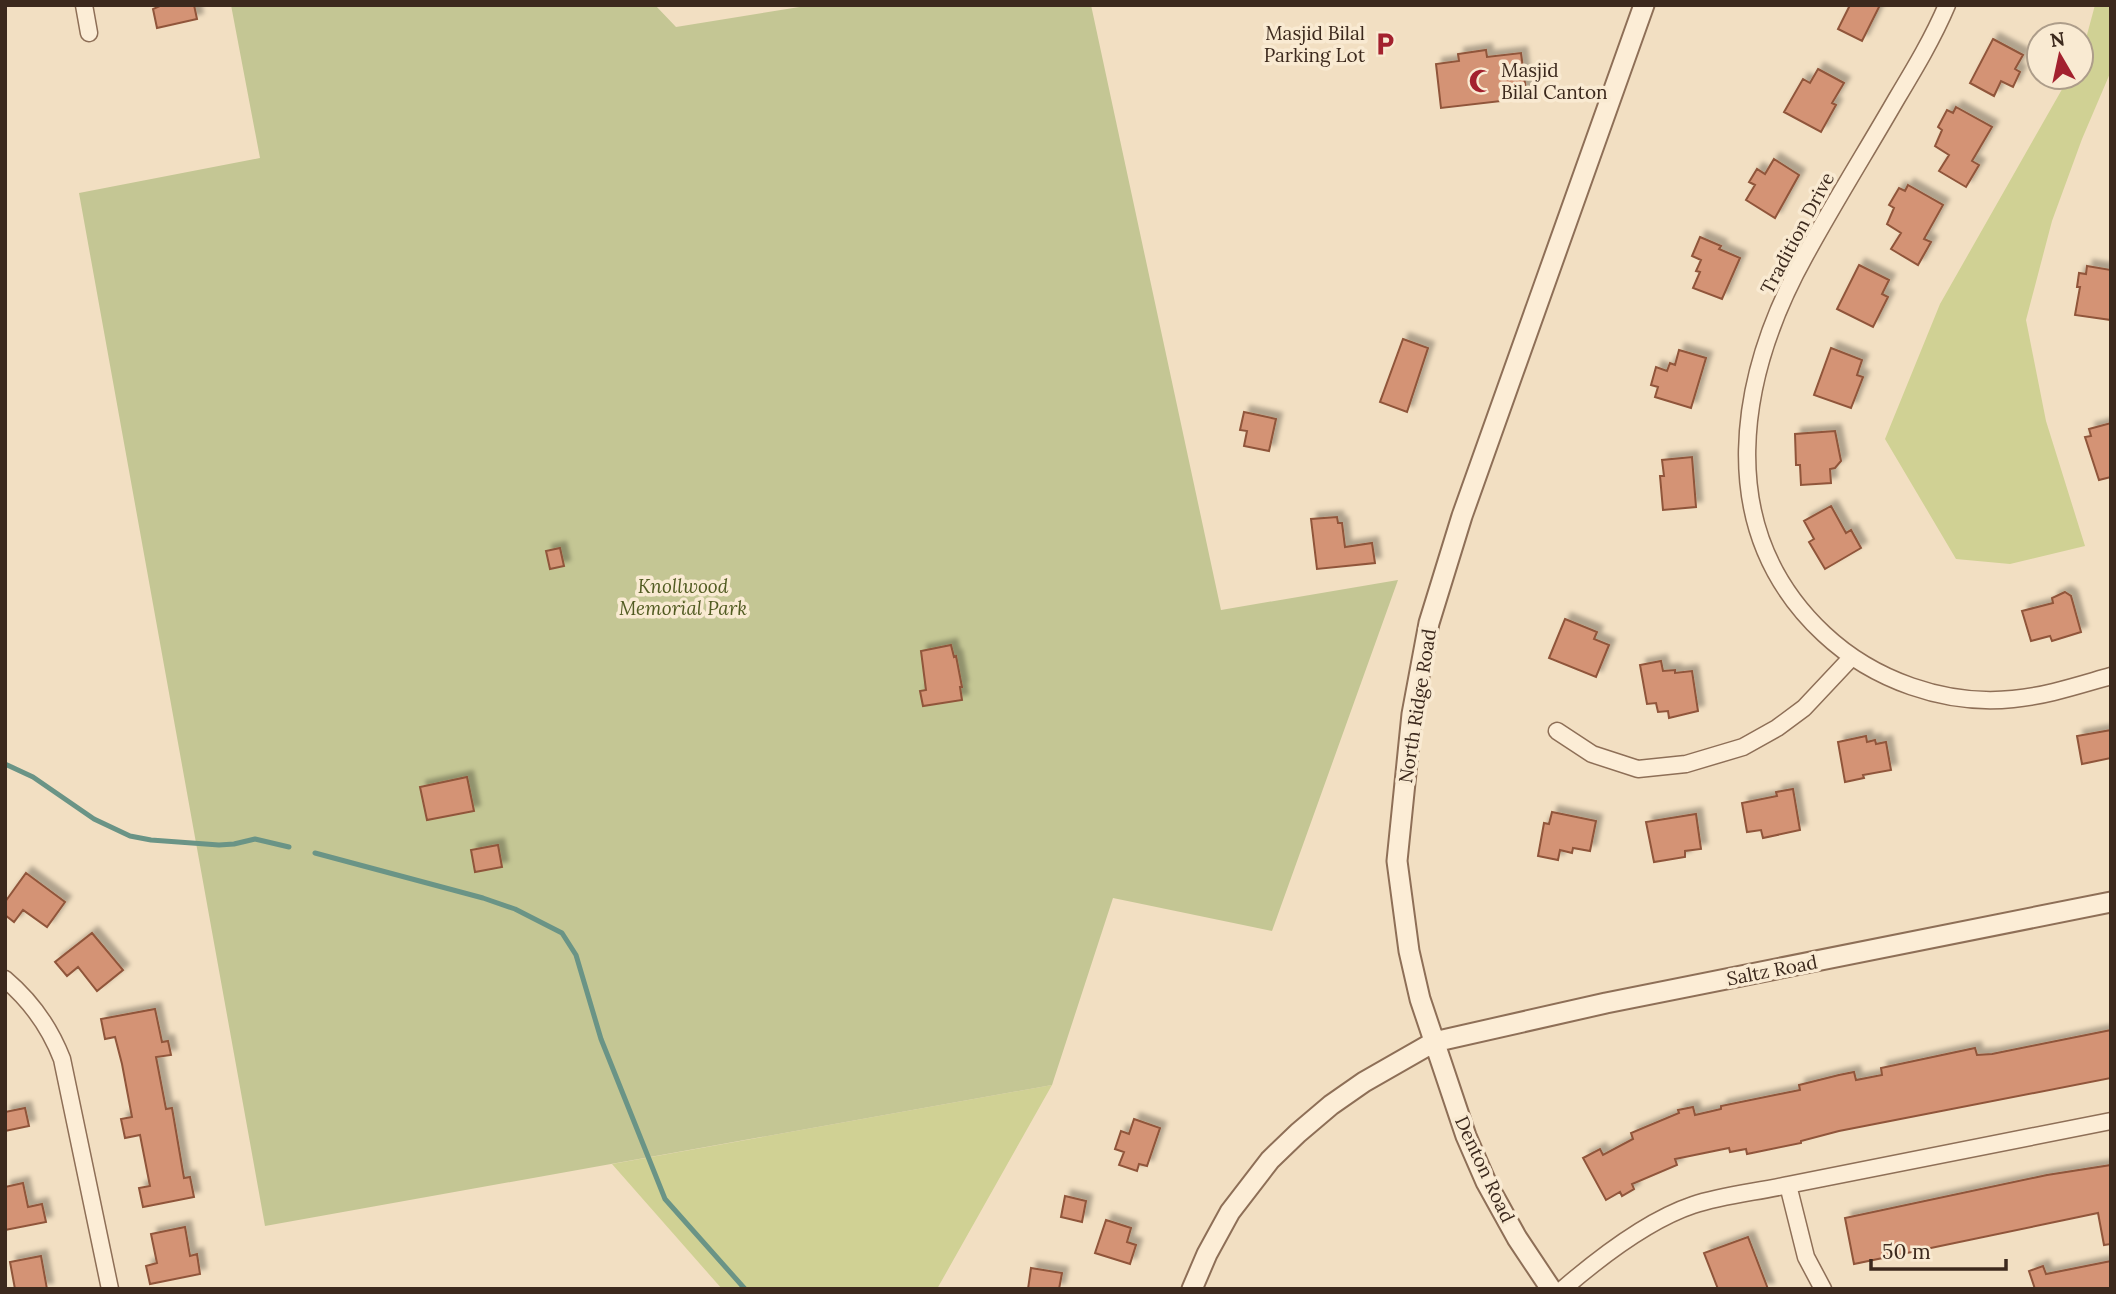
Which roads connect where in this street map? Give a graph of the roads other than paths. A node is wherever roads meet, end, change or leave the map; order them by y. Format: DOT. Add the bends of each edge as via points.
graph roads {
  1 [pos="83,5"];
  2 [pos="1644,5"];
  3 [pos="1947,5"];
  4 [pos="89,33"];
  5 [pos="1852,658"];
  6 [pos="2111,676"];
  7 [pos="1557,731"];
  8 [pos="2111,902"];
  9 [pos="5,979"];
  10 [pos="1434,1042"];
  11 [pos="2111,1121"];
  12 [pos="1788,1185"];
  13 [pos="110,1289"];
  14 [pos="1192,1289"];
  15 [pos="1551,1289"];
  16 [pos="1563,1289"];
  17 [pos="1823,1289"];
  1 -- 4 [label="street"];
  2 -- 10 [label="street, North Ridge Road" via="1462,516 1419,669 1397,861 1409,951"];
  3 -- 5 [label="street, Tradition Drive" via="1921,58 1805,255 1783,300 1750,403 1747,484 1761,540 1794,602"];
  5 -- 6 [label="street, Tradition Drive" via="1897,682 1972,700 2039,695"];
  5 -- 7 [label="street" via="1804,708 1777,728 1743,747 1686,764 1637,769 1592,754"];
  8 -- 10 [label="street, Saltz Road"];
  9 -- 13 [label="street" via="41,1017 62,1059"];
  10 -- 14 [label="street" via="1331,1105 1270,1160 1230,1212"];
  10 -- 15 [label="street, Denton Road" via="1486,1182"];
  11 -- 12 [label="street"];
  12 -- 16 [label="street" via="1692,1205 1671,1214"];
  12 -- 17 [label="street" via="1806,1257"];
}
